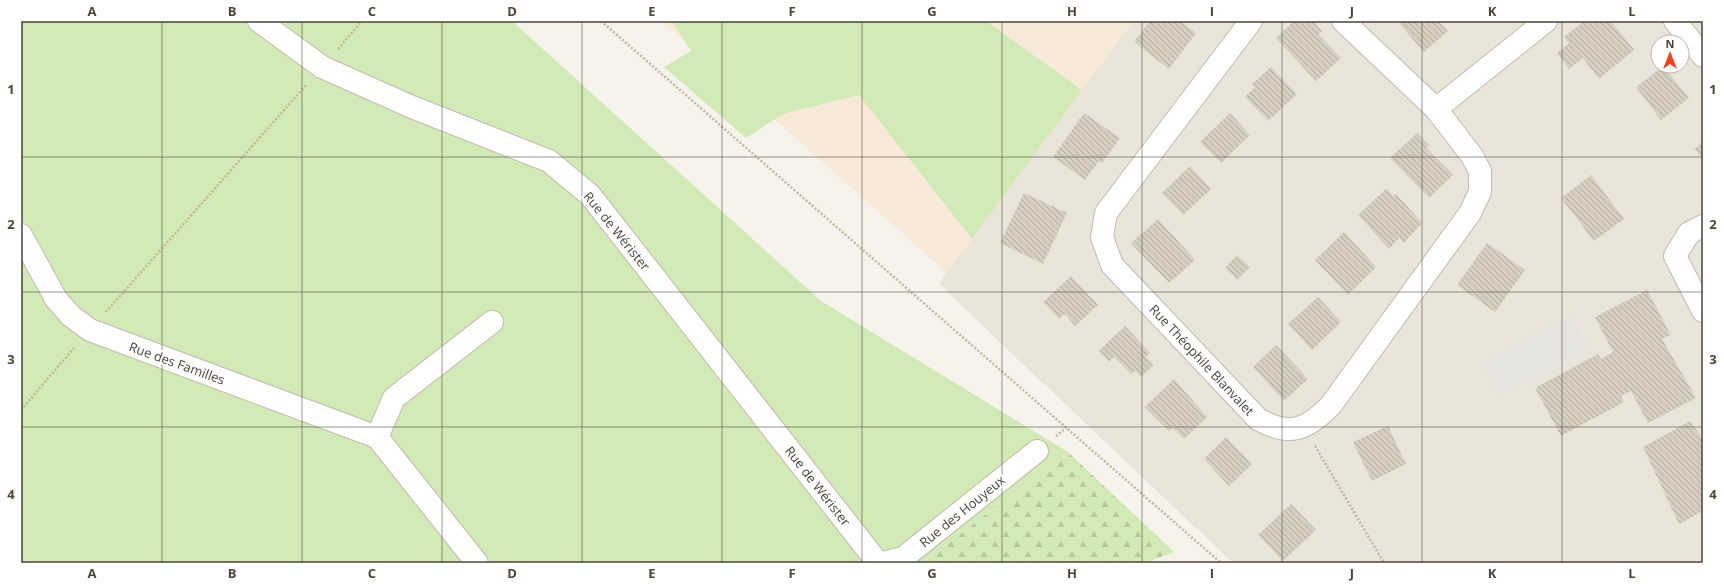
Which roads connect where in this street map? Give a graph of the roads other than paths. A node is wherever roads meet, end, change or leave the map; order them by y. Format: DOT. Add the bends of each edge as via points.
graph roads {
  1 [pos="259,21"];
  2 [pos="1251,21"];
  3 [pos="1343,21"];
  4 [pos="1546,21"];
  5 [pos="1675,21"];
  6 [pos="1703,56"];
  7 [pos="1436,109"];
  8 [pos="1703,226"];
  9 [pos="21,235"];
  10 [pos="1703,311"];
  11 [pos="492,322"];
  12 [pos="377,437"];
  13 [pos="1037,451"];
  14 [pos="477,563"];
  15 [pos="878,563"];
  16 [pos="883,563"];
  1 -- 15 [label="street, Rue de Wérister" via="322,67 412,107 549,161 590,195"];
  2 -- 7 [label="street, Rue Théophile Blanvalet" via="1106,213 1102,237 1112,265 1258,419 1272,427 1287,429 1303,426 1318,418 1331,405 1470,213 1480,192 1480,171 1472,156"];
  3 -- 7 [label="street, Rue Théophile Blanvalet"];
  4 -- 7 [label="street"];
  5 -- 6 [label="street"];
  8 -- 10 [label="street" via="1689,234 1675,256"];
  9 -- 12 [label="street, Rue des Familles" via="56,299 71,316 90,330"];
  11 -- 12 [label="street" via="394,398"];
  12 -- 14 [label="street"];
  13 -- 16 [label="street, Rue des Houyeux" via="903,558"];
}
